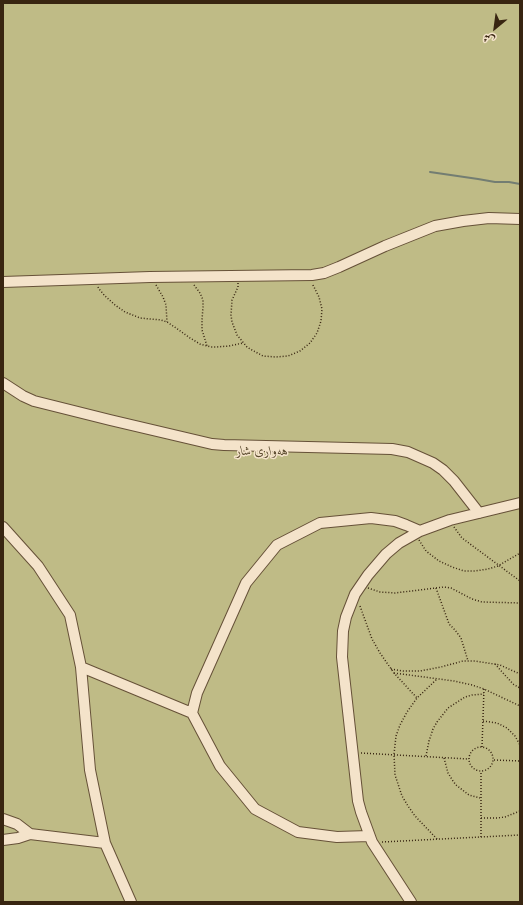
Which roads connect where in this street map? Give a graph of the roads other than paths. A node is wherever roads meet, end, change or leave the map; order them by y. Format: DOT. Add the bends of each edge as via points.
graph roads {
  1 [pos="520,218"];
  2 [pos="3,282"];
  3 [pos="3,383"];
  4 [pos="520,503"];
  5 [pos="479,513"];
  6 [pos="3,527"];
  7 [pos="417,532"];
  8 [pos="81,667"];
  9 [pos="192,713"];
  10 [pos="3,819"];
  11 [pos="30,834"];
  12 [pos="371,839"];
  13 [pos="3,840"];
  14 [pos="105,843"];
  15 [pos="131,902"];
  16 [pos="411,902"];
  1 -- 2 [label="street" via="490,218 435,226 324,273 312,275"];
  3 -- 5 [label="street" via="22,396 50,405 212,444 392,449 408,452 443,470"];
  4 -- 5 [label="street"];
  5 -- 7 [label="street"];
  6 -- 8 [label="street" via="38,566 70,615"];
  7 -- 9 [label="street" via="395,521 371,518 320,523 277,545 246,582 197,693"];
  7 -- 12 [label="street" via="391,549 361,584 346,617 343,631 343,665 356,787"];
  8 -- 9 [label="street"];
  8 -- 14 [label="street" via="90,770"];
  9 -- 12 [label="street" via="220,766 255,809 298,832"];
  10 -- 11 [label="street" via="17,824"];
  11 -- 13 [label="street"];
  11 -- 14 [label="street"];
  12 -- 16 [label="street"];
  14 -- 15 [label="street"];
}
